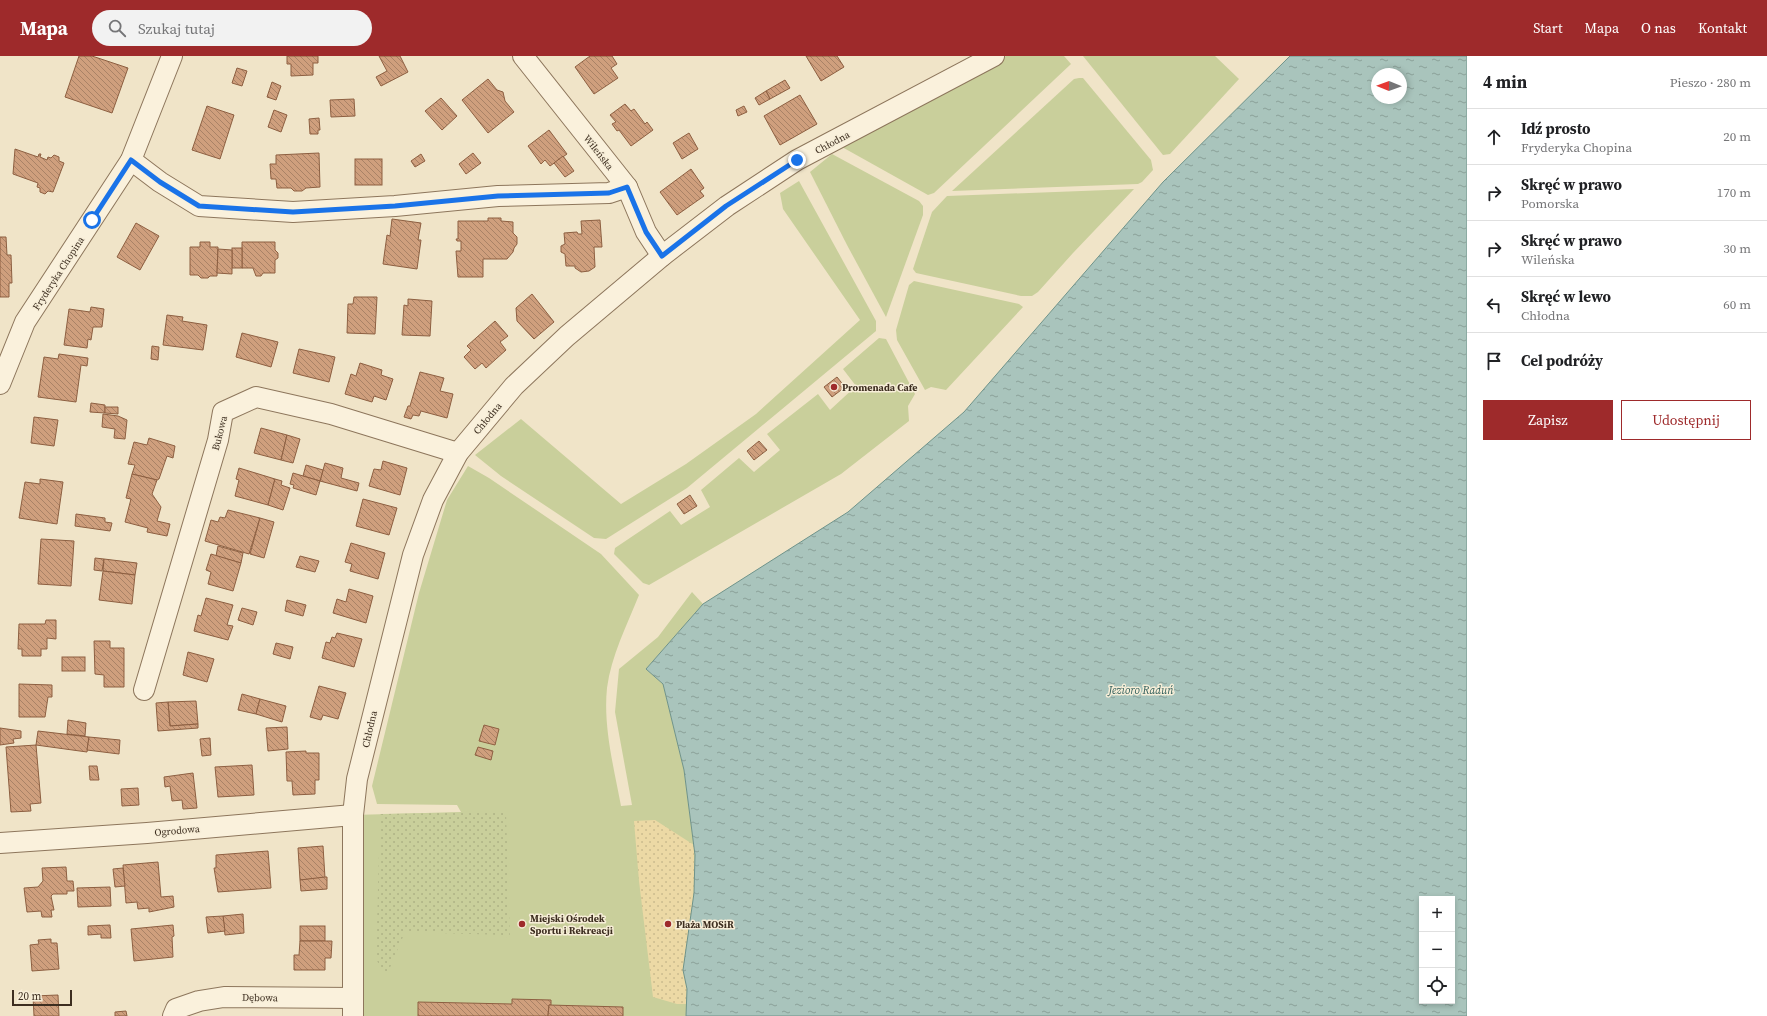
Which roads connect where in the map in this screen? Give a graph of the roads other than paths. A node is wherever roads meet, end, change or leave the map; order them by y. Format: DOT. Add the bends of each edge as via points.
graph roads {
  1 [pos="172,56"];
  2 [pos="993,57"];
  3 [pos="532,59"];
  4 [pos="131,160"];
  5 [pos="627,187"];
  6 [pos="662,256"];
  7 [pos="0,384"];
  8 [pos="458,453"];
  9 [pos="144,690"];
  10 [pos="353,815"];
  11 [pos="0,843"];
  12 [pos="353,1007"];
  13 [pos="173,1016"];
  1 -- 4 [label="street, Fryderyka Chopina"];
  2 -- 6 [label="street, Chłodna" via="797,160 726,206"];
  3 -- 5 [label="street, Wileńska"];
  4 -- 5 [label="street" via="199,206 293,212 498,196 609,193"];
  4 -- 7 [label="street, Fryderyka Chopina" via="25,322"];
  5 -- 6 [label="street, Wileńska" via="646,232"];
  6 -- 8 [label="street, Chłodna" via="567,336 514,386"];
  8 -- 9 [label="street, Bukowa" via="331,414 256,397 223,412 218,440"];
  8 -- 10 [label="street, Chłodna" via="433,500 413,555 357,779"];
  10 -- 11 [label="street, Ogrodowa"];
  10 -- 12 [label="street, Chłodna"];
  12 -- 13 [label="street, Dębowa" via="224,997 199,1001 176,1009"];
}
